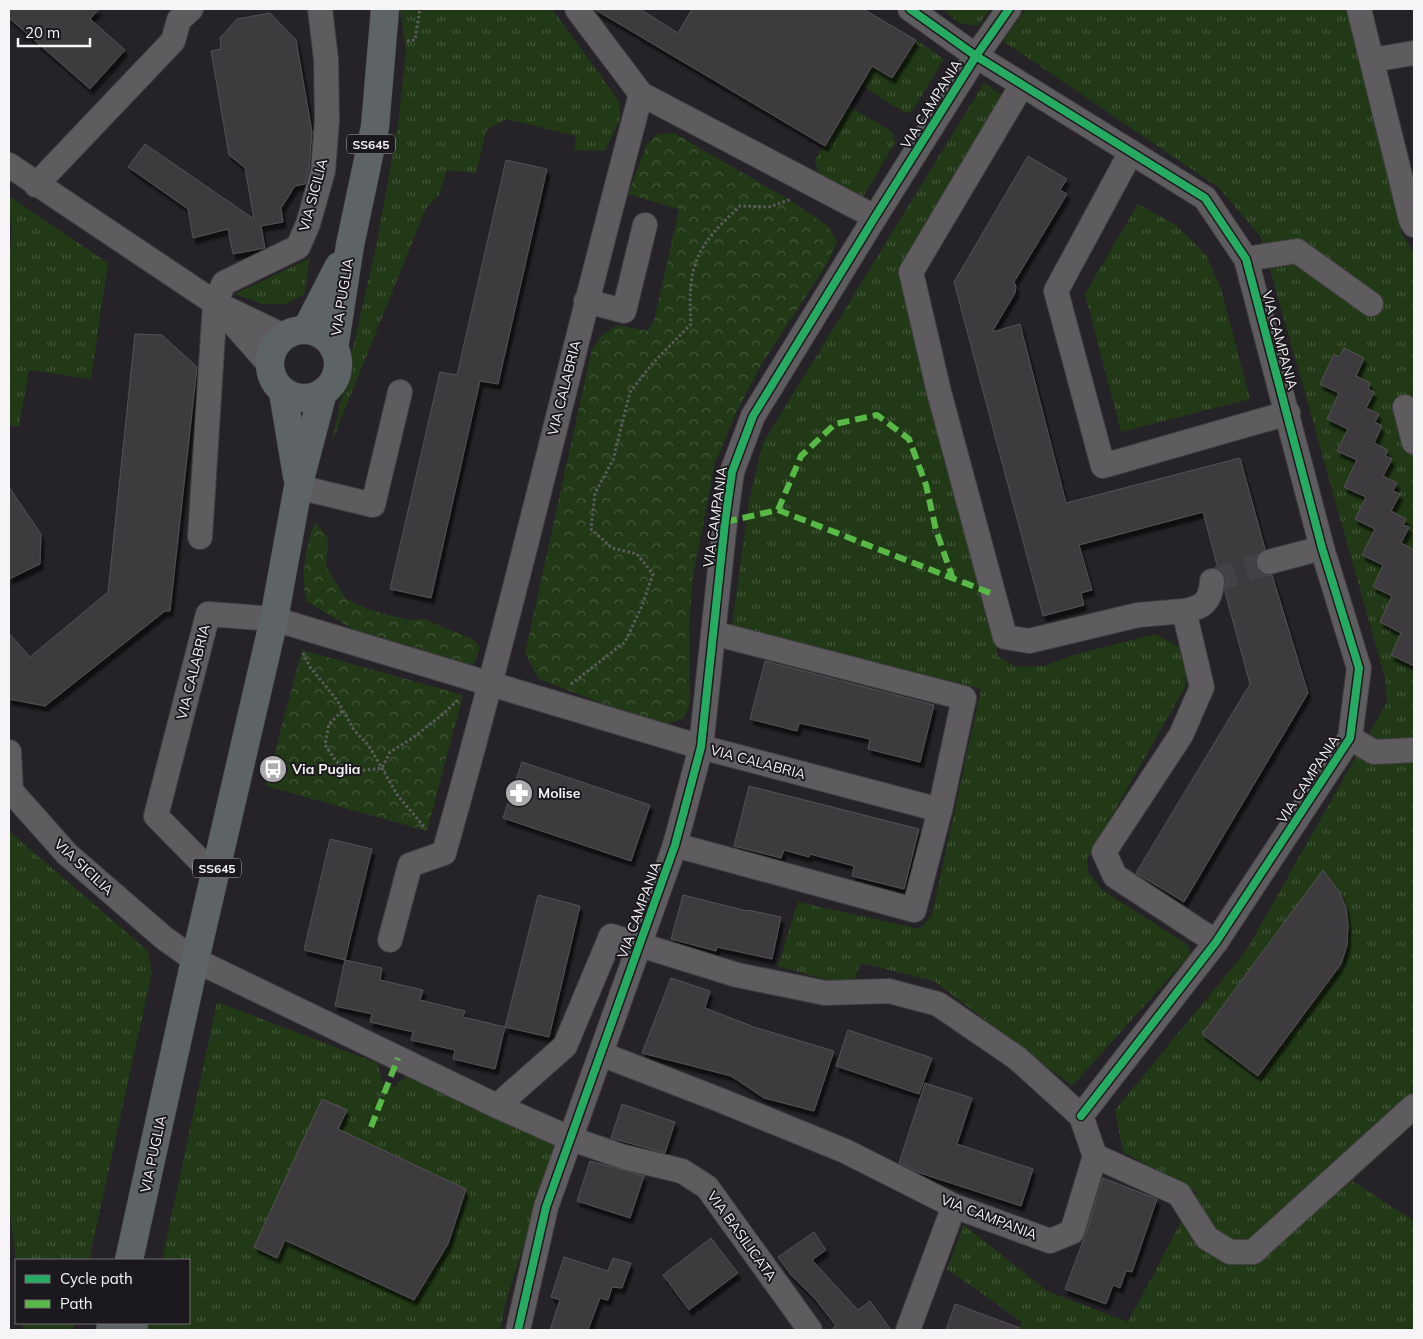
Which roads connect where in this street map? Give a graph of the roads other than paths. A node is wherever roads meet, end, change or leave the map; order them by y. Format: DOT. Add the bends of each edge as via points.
graph roads {
  1 [pos="191,9"];
  2 [pos="320,9"];
  3 [pos="375,9"];
  4 [pos="385,9"];
  5 [pos="577,9"];
  6 [pos="910,9"];
  7 [pos="1009,9"];
  8 [pos="1359,9"];
  9 [pos="382,42"];
  10 [pos="1414,53"];
  11 [pos="976,56"];
  12 [pos="1372,60"];
  13 [pos="1022,85"];
  14 [pos="641,94"];
  15 [pos="1131,152"];
  16 [pos="9,165"];
  17 [pos="36,185"];
  18 [pos="875,217"];
  19 [pos="645,225"];
  20 [pos="1414,226"];
  21 [pos="350,244"];
  22 [pos="1246,259"];
  23 [pos="586,301"];
  24 [pos="215,303"];
  25 [pos="1371,304"];
  26 [pos="295,333"];
  27 [pos="334,349"];
  28 [pos="270,364"];
  29 [pos="283,392"];
  30 [pos="323,392"];
  31 [pos="400,392"];
  32 [pos="1405,407"];
  33 [pos="1288,413"];
  34 [pos="1414,442"];
  35 [pos="298,487"];
  36 [pos="200,537"];
  37 [pos="1322,548"];
  38 [pos="1269,562"];
  39 [pos="1212,581"];
  40 [pos="1184,611"];
  41 [pos="274,619"];
  42 [pos="713,633"];
  43 [pos="483,681"];
  44 [pos="1350,738"];
  45 [pos="701,747"];
  46 [pos="1414,750"];
  47 [pos="9,752"];
  48 [pos="940,810"];
  49 [pos="676,846"];
  50 [pos="215,876"];
  51 [pos="390,940"];
  52 [pos="1216,942"];
  53 [pos="639,946"];
  54 [pos="195,960"];
  55 [pos="600,1054"];
  56 [pos="497,1106"];
  57 [pos="1414,1106"];
  58 [pos="1081,1116"];
  59 [pos="569,1138"];
  60 [pos="1095,1156"];
  61 [pos="954,1206"];
  62 [pos="132,1256"];
  63 [pos="518,1330"];
  64 [pos="810,1330"];
  65 [pos="908,1330"];
  1 -- 17 [label="street" via="179,20 173,41"];
  2 -- 24 [label="street, VIA SICILIA" via="326,59 327,120 322,171 308,224 298,247 224,282"];
  3 -- 9 [label="main road, VIA PUGLIA / SS645"];
  4 -- 9 [label="main road, VIA PUGLIA / SS645"];
  5 -- 14 [label="street"];
  6 -- 11 [label="street"];
  7 -- 11 [label="street"];
  8 -- 12 [label="street"];
  9 -- 21 [label="main road, VIA PUGLIA / SS645" via="375,127"];
  10 -- 12 [label="street"];
  11 -- 13 [label="street, VIA CAMPANIA"];
  11 -- 18 [label="street, VIA CAMPANIA"];
  12 -- 20 [label="street"];
  13 -- 15 [label="street, VIA CAMPANIA"];
  13 -- 40 [label="street" via="911,272 939,392 1005,637 1029,641 1138,615"];
  14 -- 18 [label="street"];
  14 -- 23 [label="street, VIA CALABRIA"];
  15 -- 22 [label="street, VIA CAMPANIA" via="1205,198"];
  15 -- 33 [label="street" via="1056,291 1103,466"];
  16 -- 17 [label="street"];
  17 -- 24 [label="street"];
  18 -- 42 [label="street, VIA CAMPANIA" via="753,416 732,472"];
  19 -- 23 [label="street" via="624,311"];
  21 -- 26 [label="main road, VIA PUGLIA / SS645"];
  21 -- 27 [label="main road, VIA PUGLIA / SS645"];
  22 -- 25 [label="street" via="1297,251"];
  22 -- 33 [label="street, VIA CAMPANIA"];
  23 -- 43 [label="street, VIA CALABRIA"];
  24 -- 26 [label="street"];
  24 -- 28 [label="street"];
  24 -- 36 [label="street"];
  26 -- 27 [label="main road" via="322,336"];
  26 -- 28 [label="main road, SS645" via="273,348"];
  27 -- 30 [label="main road, SS645" via="338,364 334,380"];
  28 -- 29 [label="main road, SS645" via="273,380"];
  29 -- 30 [label="main road" via="296,398 310,398"];
  29 -- 35 [label="main road, VIA PUGLIA / SS645"];
  30 -- 35 [label="main road, VIA PUGLIA / SS645"];
  31 -- 35 [label="street" via="373,505"];
  32 -- 34 [label="street"];
  33 -- 37 [label="street, VIA CAMPANIA"];
  35 -- 41 [label="main road, VIA PUGLIA / SS645"];
  37 -- 38 [label="street"];
  37 -- 44 [label="street, VIA CAMPANIA" via="1359,668"];
  39 -- 40 [label="street" via="1211,594 1198,608"];
  40 -- 52 [label="street" via="1202,687 1181,735 1104,852 1115,876"];
  41 -- 43 [label="street, VIA CALABRIA"];
  41 -- 50 [label="main road, VIA PUGLIA / SS645"];
  41 -- 50 [label="street, VIA CALABRIA" via="208,614 156,816"];
  42 -- 45 [label="street, VIA CAMPANIA"];
  42 -- 48 [label="street" via="964,698"];
  43 -- 45 [label="street, VIA CALABRIA"];
  43 -- 51 [label="street, VIA CALABRIA" via="444,853 410,865"];
  44 -- 46 [label="street" via="1374,752"];
  44 -- 52 [label="street, VIA CAMPANIA"];
  45 -- 48 [label="street, VIA CALABRIA"];
  45 -- 49 [label="street, VIA CAMPANIA"];
  47 -- 54 [label="street, VIA SICILIA" via="12,791 67,854 164,938"];
  48 -- 49 [label="street" via="914,910"];
  49 -- 53 [label="street, VIA CAMPANIA"];
  50 -- 54 [label="main road, VIA PUGLIA / SS645"];
  52 -- 58 [label="street, VIA CAMPANIA"];
  53 -- 55 [label="street, VIA CAMPANIA"];
  53 -- 56 [label="street" via="611,936 565,1046"];
  53 -- 58 [label="street, VIA CAMPANIA" via="737,975 825,993 889,991 938,1004 1017,1058"];
  54 -- 56 [label="street"];
  54 -- 62 [label="main road, VIA PUGLIA / SS645"];
  55 -- 59 [label="street, VIA CAMPANIA"];
  55 -- 61 [label="street, VIA CAMPANIA" via="845,1151"];
  56 -- 59 [label="street"];
  57 -- 60 [label="street" via="1253,1252 1230,1252 1206,1238 1179,1194"];
  58 -- 60 [label="street, VIA CAMPANIA"];
  59 -- 63 [label="street, VIA CAMPANIA" via="546,1207"];
  59 -- 64 [label="street, VIA BASILICATA" via="682,1172 707,1188"];
  60 -- 61 [label="street, VIA CAMPANIA" via="1072,1232 1050,1241"];
  61 -- 65 [label="street"];
}
